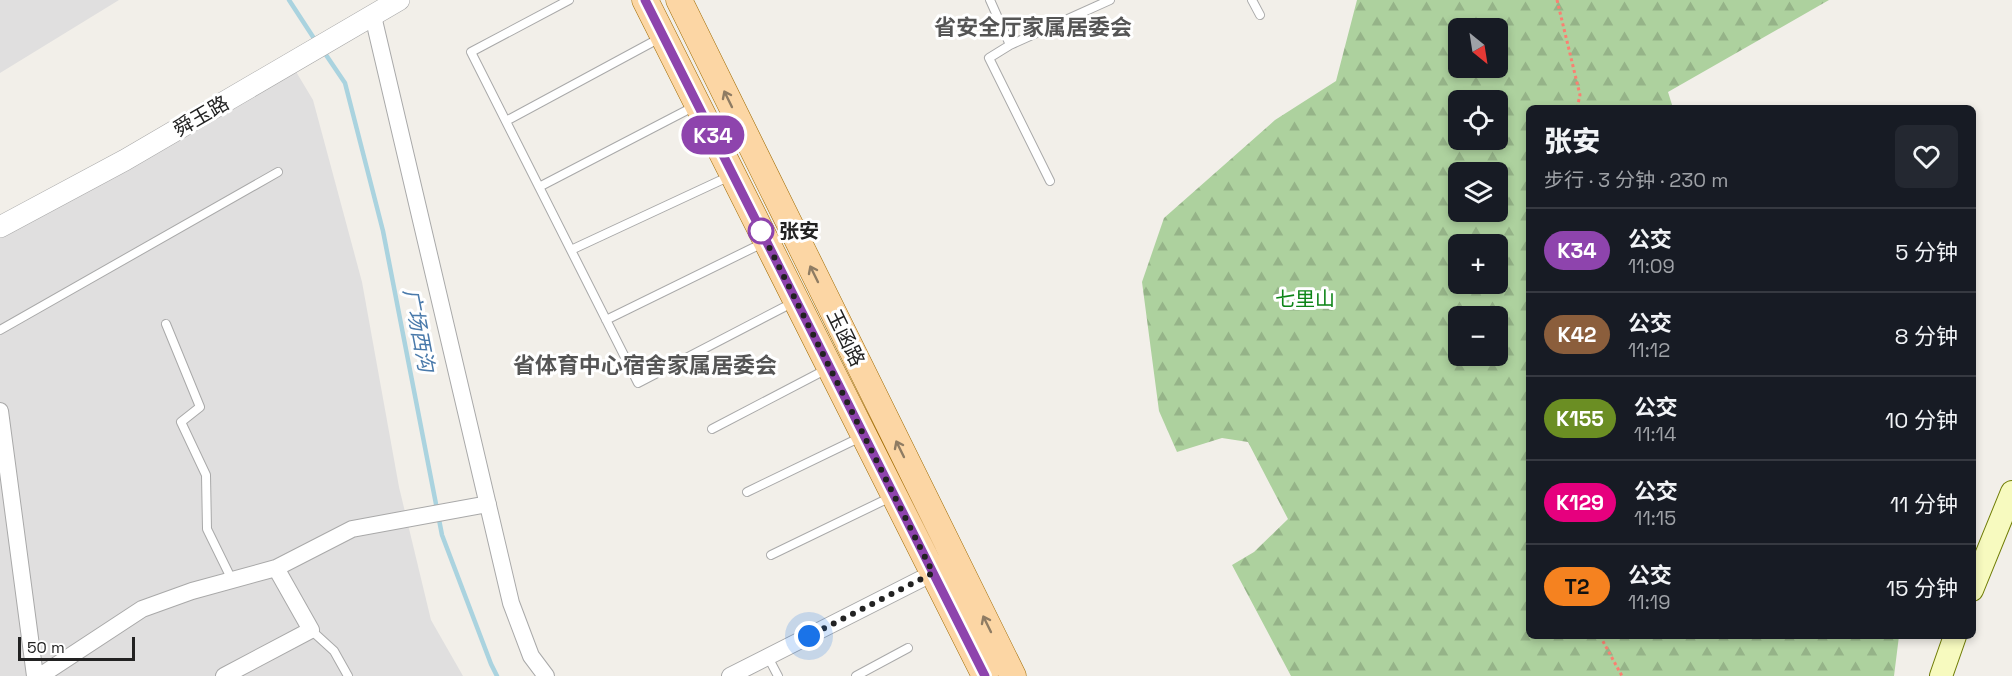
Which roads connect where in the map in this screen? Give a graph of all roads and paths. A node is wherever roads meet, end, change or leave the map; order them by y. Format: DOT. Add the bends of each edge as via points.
graph roads {
  1 [pos="399,0"];
  2 [pos="569,0"];
  3 [pos="645,0"];
  4 [pos="679,0"];
  5 [pos="990,0"];
  6 [pos="1110,0"];
  7 [pos="1252,0"];
  8 [pos="1557,0"];
  9 [pos="1260,15"];
  10 [pos="373,16"];
  11 [pos="663,36"];
  12 [pos="1010,45"];
  13 [pos="698,105"];
  14 [pos="1578,105"];
  15 [pos="506,121"];
  16 [pos="278,172"];
  17 [pos="733,175"];
  18 [pos="1050,181"];
  19 [pos="539,187"];
  20 [pos="0,227"];
  21 [pos="766,241"];
  22 [pos="571,250"];
  23 [pos="796,301"];
  24 [pos="606,320"];
  25 [pos="166,324"];
  26 [pos="0,330"];
  27 [pos="830,367"];
  28 [pos="0,411"];
  29 [pos="712,429"];
  30 [pos="864,435"];
  31 [pos="747,492"];
  32 [pos="2012,492"];
  33 [pos="894,495"];
  34 [pos="488,504"];
  35 [pos="771,555"];
  36 [pos="276,568"];
  37 [pos="933,573"];
  38 [pos="232,580"];
  39 [pos="1976,580"];
  40 [pos="311,630"];
  41 [pos="1602,639"];
  42 [pos="1954,639"];
  43 [pos="908,648"];
  44 [pos="768,657"];
  45 [pos="35,676"];
  46 [pos="40,676"];
  47 [pos="224,676"];
  48 [pos="348,676"];
  49 [pos="546,676"];
  50 [pos="730,676"];
  51 [pos="778,676"];
  52 [pos="856,676"];
  53 [pos="985,676"];
  54 [pos="1013,676"];
  55 [pos="1622,676"];
  56 [pos="1941,676"];
  1 -- 10 [label="street, 舜玉路"];
  2 -- 15 [label="lane" via="471,52"];
  3 -- 11 [label="main road, 玉函路"];
  54 -- 4 [label="main road, 玉函路, one-way"];
  5 -- 12 [label="lane"];
  6 -- 12 [label="lane"];
  7 -- 9 [label="lane"];
  8 -- 14 [label="path" via="1581,95"];
  10 -- 20 [label="street, 舜玉路" via="125,160"];
  10 -- 34 [label="street"];
  11 -- 13 [label="main road, 玉函路"];
  11 -- 15 [label="lane"];
  12 -- 18 [label="lane" via="989,58"];
  13 -- 17 [label="main road, 玉函路"];
  13 -- 19 [label="lane"];
  15 -- 19 [label="lane"];
  16 -- 26 [label="lane"];
  17 -- 21 [label="main road, 玉函路"];
  17 -- 22 [label="lane"];
  19 -- 22 [label="lane"];
  21 -- 23 [label="main road, 玉函路"];
  21 -- 24 [label="lane"];
  22 -- 24 [label="lane"];
  23 -- 24 [label="lane" via="638,383"];
  23 -- 27 [label="main road, 玉函路"];
  25 -- 38 [label="lane" via="200,407 181,422 206,475 207,529"];
  27 -- 29 [label="lane"];
  27 -- 30 [label="main road, 玉函路"];
  28 -- 45 [label="street"];
  30 -- 31 [label="lane"];
  30 -- 33 [label="main road, 玉函路"];
  32 -- 39 [label="main road"];
  33 -- 35 [label="lane"];
  33 -- 37 [label="main road, 玉函路"];
  34 -- 36 [label="street" via="352,529"];
  34 -- 49 [label="street" via="511,603 531,656"];
  36 -- 38 [label="street"];
  36 -- 40 [label="street"];
  37 -- 44 [label="street"];
  37 -- 53 [label="main road, 玉函路"];
  38 -- 46 [label="street" via="142,609"];
  40 -- 47 [label="street"];
  40 -- 48 [label="lane" via="334,651"];
  41 -- 55 [label="path"];
  42 -- 56 [label="main road"];
  43 -- 52 [label="lane"];
  44 -- 50 [label="street"];
  44 -- 51 [label="lane"];
}
